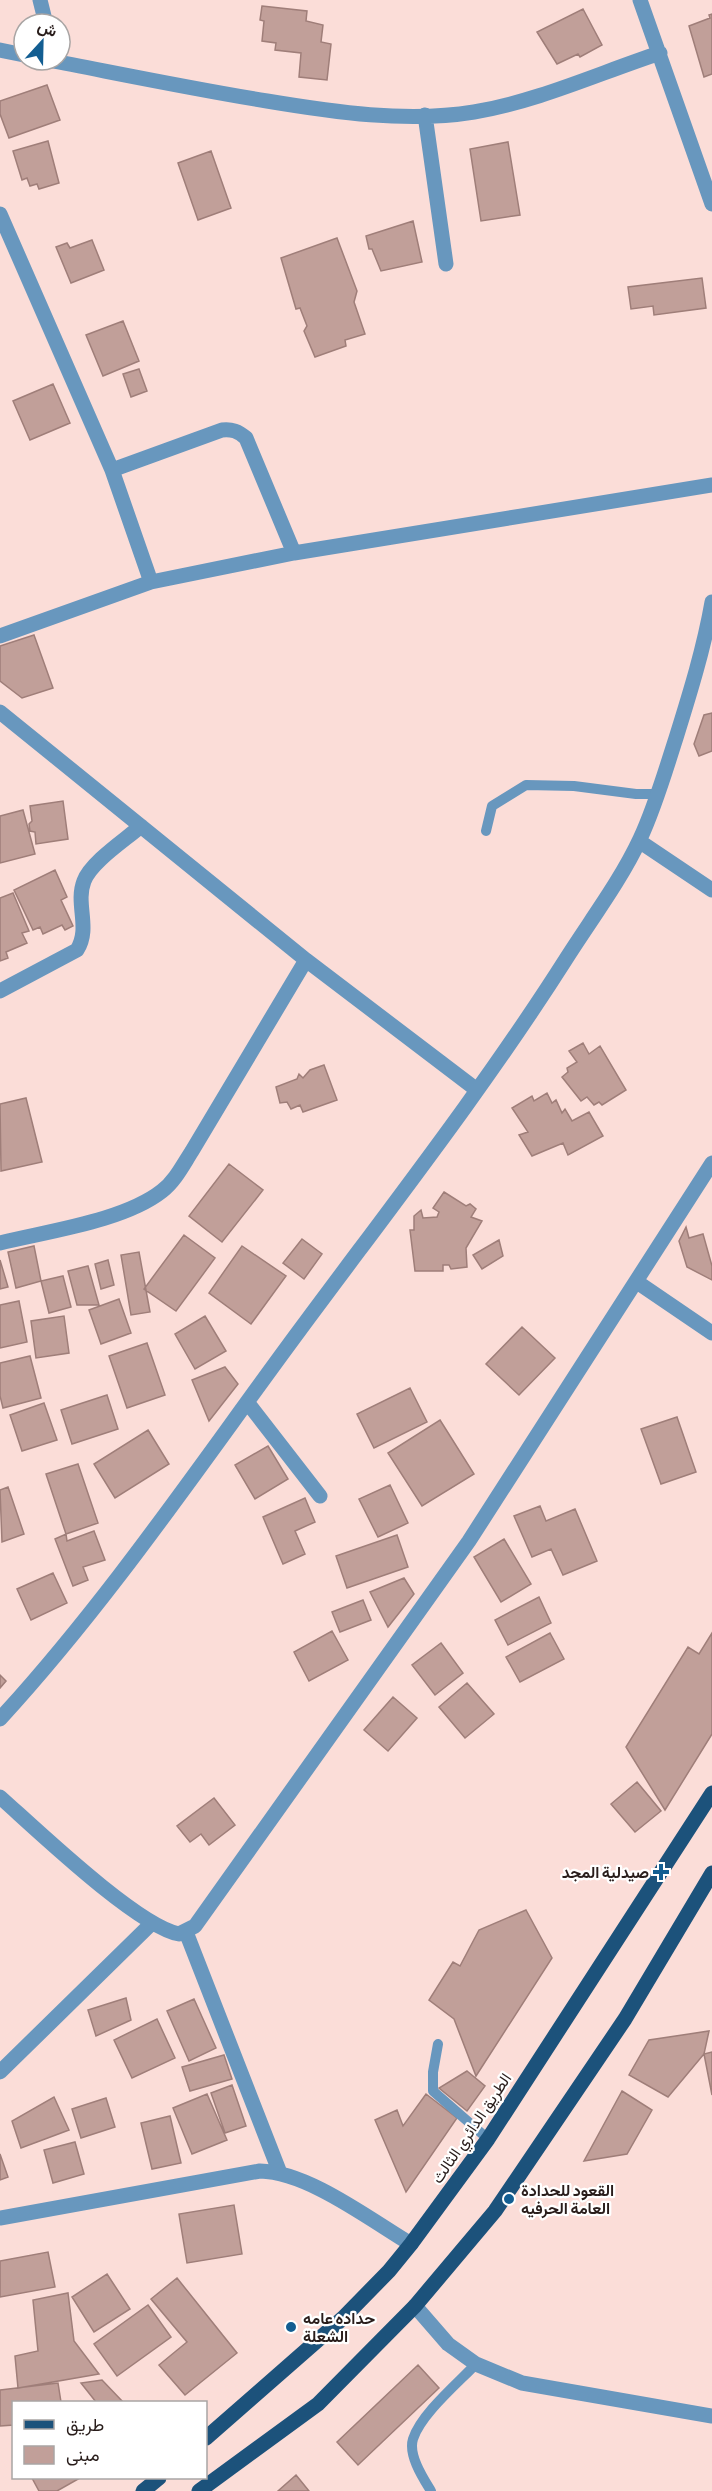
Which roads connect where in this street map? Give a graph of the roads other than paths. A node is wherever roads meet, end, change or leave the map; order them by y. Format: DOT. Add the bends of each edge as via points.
graph roads {
  1 [pos="640,0"];
  2 [pos="660,53"];
  3 [pos="72,65"];
  4 [pos="424,115"];
  5 [pos="711,197"];
  6 [pos="0,214"];
  7 [pos="446,264"];
  8 [pos="112,470"];
  9 [pos="712,485"];
  10 [pos="294,553"];
  11 [pos="151,582"];
  12 [pos="712,602"];
  13 [pos="0,636"];
  14 [pos="0,712"];
  15 [pos="658,794"];
  16 [pos="141,826"];
  17 [pos="486,831"];
  18 [pos="639,841"];
  19 [pos="712,890"];
  20 [pos="306,960"];
  21 [pos="0,991"];
  22 [pos="477,1090"];
  23 [pos="712,1163"];
  24 [pos="0,1243"];
  25 [pos="637,1282"];
  26 [pos="712,1333"];
  27 [pos="247,1402"];
  28 [pos="320,1496"];
  29 [pos="0,1719"];
  30 [pos="712,1793"];
  31 [pos="0,1797"];
  32 [pos="712,1873"];
  33 [pos="152,1923"];
  34 [pos="186,1932"];
  35 [pos="438,2044"];
  36 [pos="0,2072"];
  37 [pos="488,2139"];
  38 [pos="280,2173"];
  39 [pos="0,2218"];
  40 [pos="411,2244"];
  41 [pos="415,2306"];
  42 [pos="476,2364"];
  43 [pos="712,2416"];
  44 [pos="207,2437"];
  45 [pos="158,2479"];
  46 [pos="143,2491"];
  47 [pos="199,2491"];
  48 [pos="431,2491"];
  1 -- 2 [label="street"];
  2 -- 4 [label="street" via="527,100 473,112"];
  2 -- 5 [label="street"];
  3 -- 4 [label="street" via="333,112"];
  4 -- 7 [label="street"];
  6 -- 8 [label="street"];
  8 -- 10 [label="street" via="222,430 240,432 246,438"];
  8 -- 11 [label="street"];
  9 -- 10 [label="street"];
  10 -- 11 [label="street"];
  11 -- 13 [label="street"];
  12 -- 15 [label="street"];
  14 -- 16 [label="street"];
  15 -- 17 [label="lane" via="526,785 492,806"];
  15 -- 18 [label="street"];
  16 -- 20 [label="street"];
  16 -- 21 [label="street" via="92,867 84,879 84,929 77,950"];
  18 -- 19 [label="street"];
  18 -- 22 [label="street" via="536,1005"];
  20 -- 22 [label="street"];
  20 -- 24 [label="street" via="176,1178 162,1191 123,1213"];
  22 -- 27 [label="street"];
  23 -- 25 [label="street"];
  25 -- 26 [label="street"];
  25 -- 34 [label="street" via="469,1541 195,1926"];
  27 -- 28 [label="street"];
  27 -- 29 [label="street" via="42,1673"];
  30 -- 37 [label="main road, الطريق الدائري الثالث"];
  31 -- 33 [label="street"];
  32 -- 41 [label="main road" via="625,2019 495,2211"];
  33 -- 34 [label="street" via="172,1933"];
  33 -- 36 [label="street"];
  34 -- 38 [label="street"];
  35 -- 37 [label="lane" via="433,2091"];
  37 -- 40 [label="main road, الطريق الدائري الثالث"];
  38 -- 39 [label="street" via="260,2171"];
  38 -- 40 [label="street" via="317,2188"];
  40 -- 44 [label="main road, الطريق الدائري الثالث" via="343,2318"];
  41 -- 42 [label="street" via="448,2344"];
  41 -- 47 [label="main road" via="318,2404"];
  42 -- 43 [label="street" via="522,2383"];
  42 -- 48 [label="lane" via="429,2412 412,2440 416,2466"];
  45 -- 46 [label="main road"];
}
